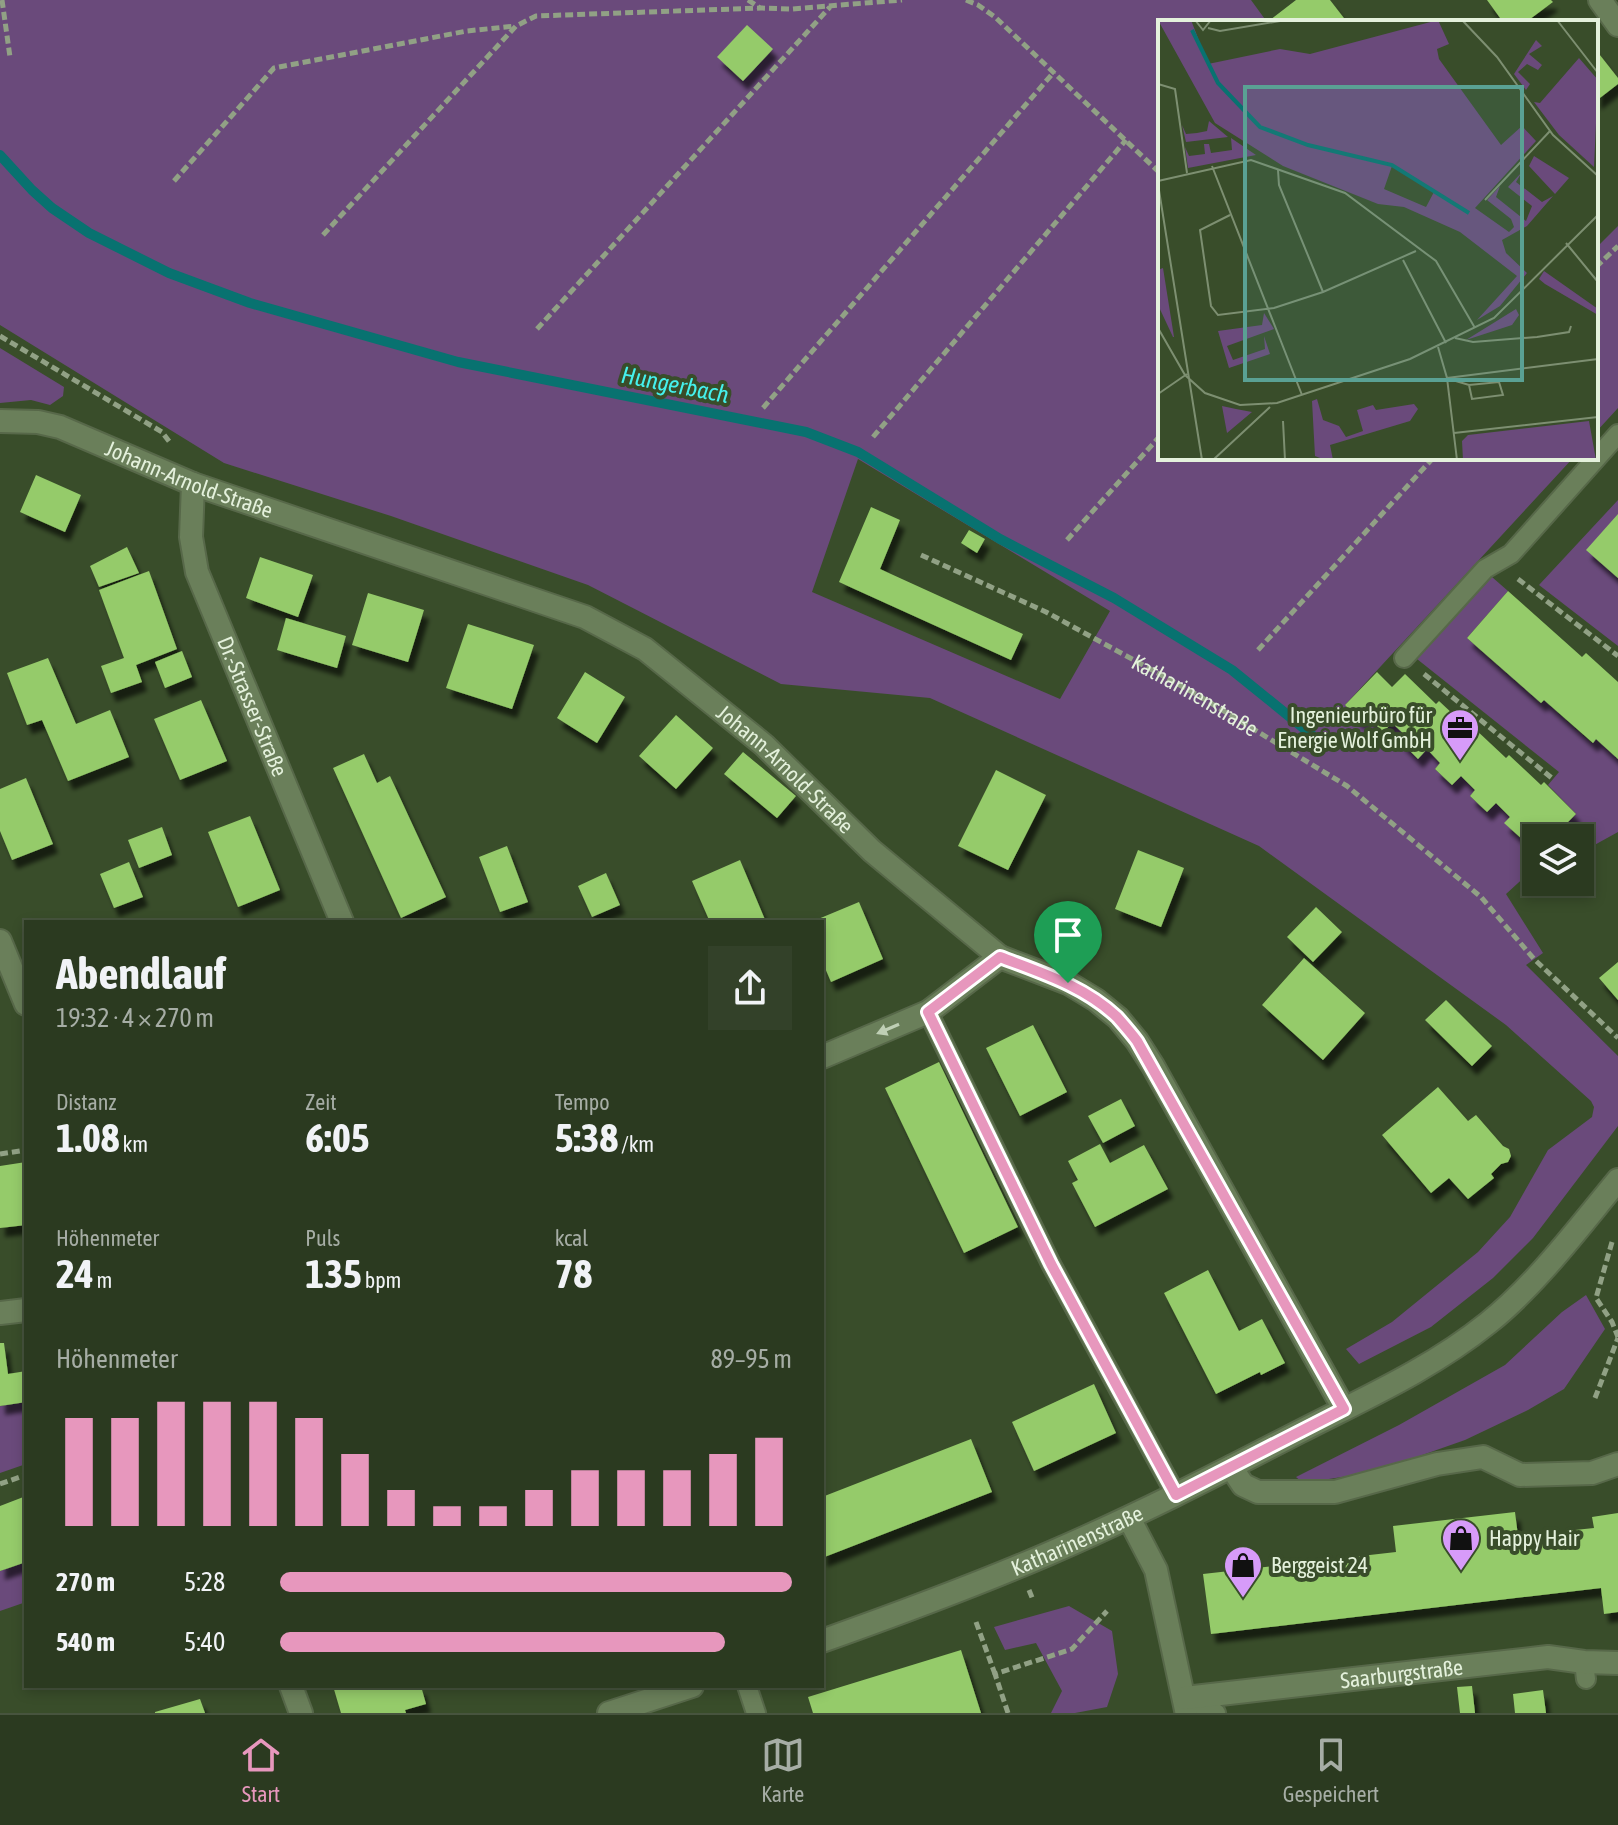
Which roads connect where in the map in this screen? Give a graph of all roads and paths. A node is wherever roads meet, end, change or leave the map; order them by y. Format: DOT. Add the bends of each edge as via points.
graph roads {
  1 [pos="2,0"];
  2 [pos="748,0"];
  3 [pos="902,0"];
  4 [pos="967,0"];
  5 [pos="1600,0"];
  6 [pos="830,7"];
  7 [pos="761,8"];
  8 [pos="1618,25"];
  9 [pos="516,26"];
  10 [pos="10,57"];
  11 [pos="1054,72"];
  12 [pos="1126,140"];
  13 [pos="1158,171"];
  14 [pos="174,181"];
  15 [pos="323,235"];
  16 [pos="1618,246"];
  17 [pos="1598,265"];
  18 [pos="537,329"];
  19 [pos="0,336"];
  20 [pos="763,408"];
  21 [pos="0,421"];
  22 [pos="1618,434"];
  23 [pos="873,437"];
  24 [pos="1158,438"];
  25 [pos="1598,456"];
  26 [pos="1431,460"];
  27 [pos="1595,460"];
  28 [pos="193,484"];
  29 [pos="1067,540"];
  30 [pos="921,555"];
  31 [pos="1496,562"];
  32 [pos="1258,650"];
  33 [pos="1618,656"];
  34 [pos="1404,658"];
  35 [pos="1553,779"];
  36 [pos="341,920"];
  37 [pos="0,941"];
  38 [pos="1000,957"];
  39 [pos="24,999"];
  40 [pos="928,1012"];
  41 [pos="1618,1038"];
  42 [pos="824,1056"];
  43 [pos="24,1150"];
  44 [pos="0,1154"];
  45 [pos="1618,1180"];
  46 [pos="1612,1242"];
  47 [pos="24,1310"];
  48 [pos="0,1313"];
  49 [pos="1618,1338"];
  50 [pos="1595,1398"];
  51 [pos="1344,1409"];
  52 [pos="1618,1464"];
  53 [pos="1231,1467"];
  54 [pos="24,1476"];
  55 [pos="0,1484"];
  56 [pos="1176,1495"];
  57 [pos="1129,1518"];
  58 [pos="1107,1611"];
  59 [pos="976,1622"];
  60 [pos="824,1640"];
  61 [pos="1618,1663"];
  62 [pos="995,1674"];
  63 [pos="292,1688"];
  64 [pos="686,1688"];
  65 [pos="748,1688"];
  66 [pos="1186,1706"];
  67 [pos="301,1713"];
  68 [pos="609,1713"];
  69 [pos="756,1713"];
  70 [pos="1008,1713"];
  71 [pos="1216,1713"];
  1 -- 10 [label="path"];
  2 -- 7 [label="path"];
  3 -- 6 [label="path"];
  4 -- 11 [label="path" via="995,17"];
  5 -- 8 [label="street"];
  6 -- 7 [label="path"];
  6 -- 18 [label="path"];
  7 -- 9 [label="path" via="536,16"];
  9 -- 14 [label="path" via="274,68"];
  9 -- 15 [label="path"];
  11 -- 12 [label="path"];
  11 -- 20 [label="path"];
  12 -- 13 [label="path"];
  12 -- 23 [label="path"];
  16 -- 17 [label="path"];
  19 -- 28 [label="path" via="162,432"];
  21 -- 28 [label="street, Johann-Arnold-Straße" via="60,427"];
  22 -- 25 [label="lane"];
  24 -- 29 [label="path"];
  26 -- 32 [label="path"];
  27 -- 31 [label="lane" via="1511,554"];
  28 -- 36 [label="street, Dr.-Strasser-Straße" via="191,537 197,572"];
  28 -- 38 [label="street, Johann-Arnold-Straße" via="585,617 645,649 764,745 872,851"];
  30 -- 41 [label="path, Katharinenstraße" via="1046,612 1196,694 1347,786 1481,897 1534,959"];
  31 -- 33 [label="path"];
  31 -- 34 [label="lane"];
  34 -- 35 [label="path"];
  37 -- 39 [label="street"];
  38 -- 40 [label="street"];
  38 -- 51 [label="street, Johann-Arnold-Straße" via="1068,983 1096,1000 1137,1041"];
  40 -- 42 [label="street, one-way"];
  40 -- 56 [label="lane" via="1051,1264"];
  43 -- 44 [label="path"];
  45 -- 51 [label="street, Katharinenstraße" via="1492,1321 1458,1347"];
  46 -- 49 [label="path" via="1596,1298"];
  47 -- 48 [label="street"];
  49 -- 50 [label="path"];
  51 -- 53 [label="street, Katharinenstraße"];
  52 -- 53 [label="street" via="1592,1473 1520,1475 1483,1457 1335,1492 1258,1492 1243,1485"];
  53 -- 56 [label="street, Katharinenstraße"];
  54 -- 55 [label="path"];
  56 -- 57 [label="street, Katharinenstraße"];
  57 -- 60 [label="street, Katharinenstraße"];
  57 -- 66 [label="street" via="1156,1570"];
  58 -- 62 [label="path" via="1072,1649"];
  59 -- 62 [label="path"];
  61 -- 66 [label="street, Saarburgstraße" via="1585,1671 1548,1657"];
  62 -- 70 [label="path"];
  63 -- 67 [label="street"];
  64 -- 68 [label="street"];
  65 -- 69 [label="lane"];
  66 -- 71 [label="lane"];
}
